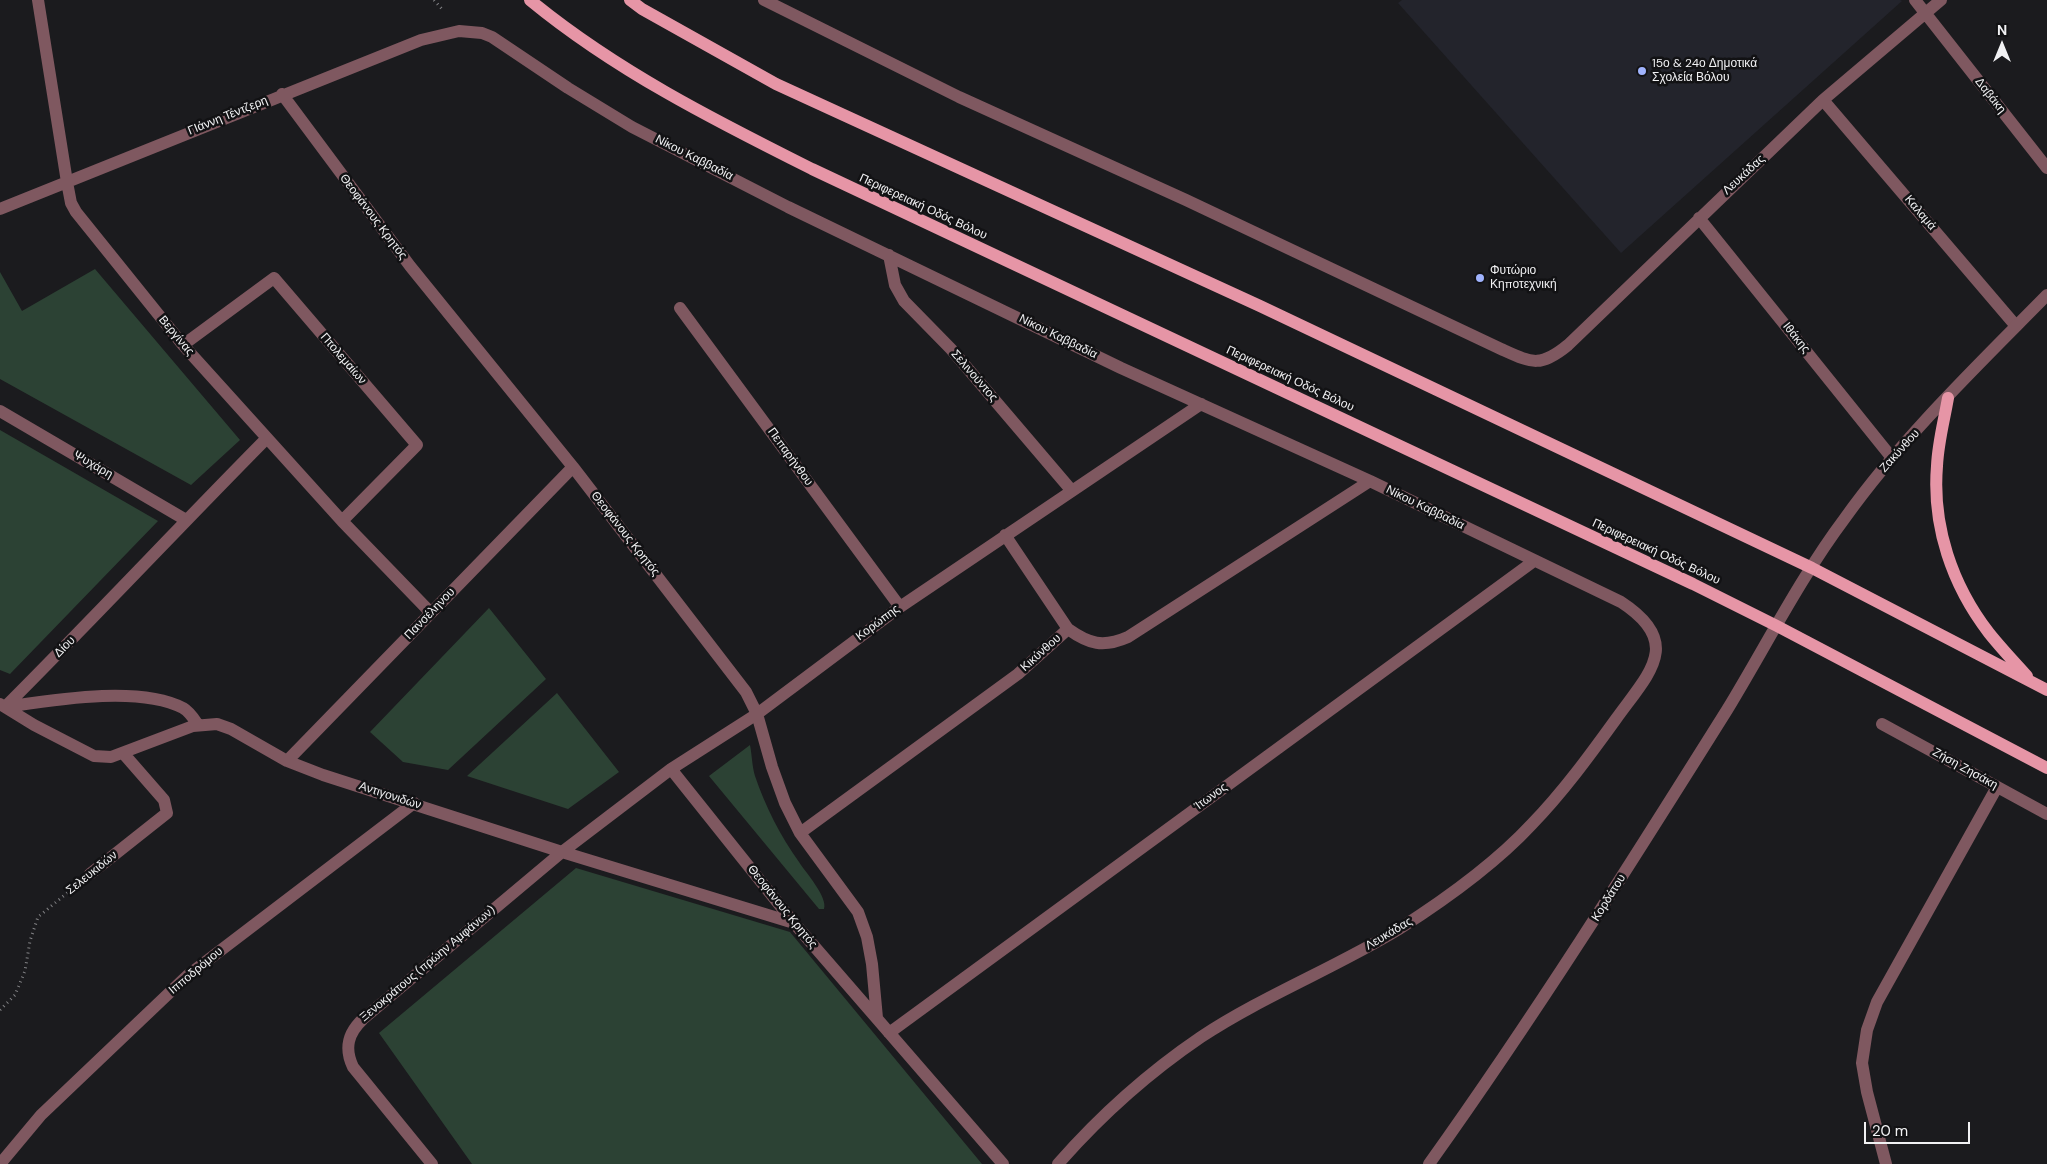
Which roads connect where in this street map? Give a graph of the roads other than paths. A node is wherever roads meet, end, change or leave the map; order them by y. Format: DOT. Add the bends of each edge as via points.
graph roads {
  1 [pos="38,0"];
  2 [pos="530,0"];
  3 [pos="630,0"];
  4 [pos="764,0"];
  5 [pos="1915,0"];
  6 [pos="1941,0"];
  7 [pos="1925,13"];
  8 [pos="459,31"];
  9 [pos="282,94"];
  10 [pos="1824,100"];
  11 [pos="2047,168"];
  12 [pos="67,182"];
  13 [pos="0,209"];
  14 [pos="1699,218"];
  15 [pos="889,255"];
  16 [pos="2047,295"];
  17 [pos="680,308"];
  18 [pos="2016,326"];
  19 [pos="183,345"];
  20 [pos="1948,398"];
  21 [pos="1201,404"];
  22 [pos="0,411"];
  23 [pos="266,440"];
  24 [pos="1892,458"];
  25 [pos="573,467"];
  26 [pos="1370,481"];
  27 [pos="1072,491"];
  28 [pos="186,520"];
  29 [pos="342,521"];
  30 [pos="1005,536"];
  31 [pos="1534,561"];
  32 [pos="1812,568"];
  33 [pos="900,607"];
  34 [pos="431,613"];
  35 [pos="1777,626"];
  36 [pos="1068,628"];
  37 [pos="1656,640"];
  38 [pos="2032,682"];
  39 [pos="2047,690"];
  40 [pos="2,706"];
  41 [pos="757,714"];
  42 [pos="1882,724"];
  43 [pos="198,725"];
  44 [pos="123,753"];
  45 [pos="287,761"];
  46 [pos="2047,768"];
  47 [pos="671,769"];
  48 [pos="1997,787"];
  49 [pos="414,803"];
  50 [pos="2047,814"];
  51 [pos="800,833"];
  52 [pos="562,852"];
  53 [pos="90,874"];
  54 [pos="794,924"];
  55 [pos="877,1018"];
  56 [pos="889,1033"];
  57 [pos="0,1164"];
  58 [pos="432,1164"];
  59 [pos="1003,1164"];
  60 [pos="1058,1164"];
  61 [pos="1429,1164"];
  62 [pos="1886,1164"];
  1 -- 12 [label="street, Βεργίνας"];
  2 -- 35 [label="main road, Περιφερειακή Οδός Βόλου" via="648,82 744,135"];
  3 -- 32 [label="main road" via="776,84 1260,306"];
  4 -- 14 [label="street, Λευκάδας" via="959,97 1526,360 1543,361 1553,357"];
  5 -- 7 [label="street, Δαβάκη"];
  6 -- 7 [label="street, Λευκάδας"];
  7 -- 10 [label="street, Λευκάδας"];
  7 -- 11 [label="street, Δαβάκη"];
  8 -- 9 [label="street, ΓΙάννη Τέντζερη" via="421,40"];
  8 -- 15 [label="street, Νίκου Καββαδία" via="492,37 632,127"];
  9 -- 12 [label="street, ΓΙάννη Τέντζερη"];
  9 -- 25 [label="street, Θεοφάνους Κρητός" via="410,266"];
  10 -- 14 [label="street, Λευκάδας"];
  10 -- 18 [label="street, Καλαμά"];
  12 -- 13 [label="street, ΓΙάννη Τέντζερη"];
  12 -- 19 [label="street, Βεργίνας" via="76,212"];
  14 -- 24 [label="street, Ιθάκης"];
  15 -- 21 [label="street, Νίκου Καββαδία"];
  15 -- 27 [label="street, Σελινούντος" via="895,285 904,301 950,349"];
  16 -- 18 [label="street, Ζακύνθου"];
  17 -- 33 [label="street, Πεπαρήνθου"];
  18 -- 20 [label="street, Ζακύνθου"];
  19 -- 23 [label="street, Βεργίνας"];
  19 -- 29 [label="street, Πτολεμαίων" via="274,278 417,445"];
  20 -- 24 [label="street, Ζακύνθου"];
  20 -- 38 [label="main road" via="1936,482 1943,542 1951,568 1975,611"];
  21 -- 26 [label="street, Νίκου Καββαδία"];
  21 -- 27 [label="street, Κορώπης"];
  22 -- 28 [label="street, Ψυχάρη"];
  23 -- 28 [label="street, Δίου"];
  23 -- 29 [label="street, Βεργίνας"];
  24 -- 32 [label="street, Ζακύνθου" via="1844,518"];
  25 -- 34 [label="street, Πανσέληνου"];
  25 -- 41 [label="street, Θεοφάνους Κρητός" via="732,672"];
  26 -- 31 [label="street, Νίκου Καββαδία"];
  26 -- 36 [label="street, Κικύνθου" via="1128,637 1097,644"];
  27 -- 30 [label="street, Κορώπης"];
  28 -- 40 [label="street, Δίου" via="100,611"];
  29 -- 34 [label="street, Βεργίνας"];
  30 -- 33 [label="street, Κορώπης"];
  30 -- 36 [label="street"];
  31 -- 37 [label="street, Νίκου Καββαδία" via="1621,602 1648,624"];
  31 -- 56 [label="street, Ίτωνος"];
  32 -- 35 [label="street, Ζακύνθου"];
  32 -- 38 [label="main road"];
  33 -- 41 [label="street, Κορώπης"];
  34 -- 45 [label="street, Πανσέληνου"];
  35 -- 46 [label="main road, Περιφερειακή Οδός Βόλου"];
  35 -- 61 [label="street, Κορδάτου" via="1595,919"];
  36 -- 51 [label="street, Κικύνθου" via="1018,674"];
  37 -- 60 [label="street, Λευκάδας" via="1654,663 1644,679 1557,795 1508,847 1464,885 1398,929 1224,1022 1184,1049 1127,1094"];
  38 -- 39 [label="main road"];
  40 -- 43 [label="street" via="135,697 160,700 183,709"];
  40 -- 44 [label="street, Αντιγονιδών" via="94,756 111,757"];
  41 -- 47 [label="street, Κορώπης"];
  41 -- 51 [label="street, Θεοφάνους Κρητός" via="780,791"];
  42 -- 48 [label="street, Ζήση Ζησάκη"];
  43 -- 44 [label="street, Αντιγονιδών"];
  43 -- 45 [label="street, Αντιγονιδών" via="226,726"];
  44 -- 53 [label="street, Σελευκιδών" via="164,800 167,813"];
  45 -- 49 [label="street, Αντιγονιδών"];
  47 -- 52 [label="street, Κορώπης"];
  47 -- 54 [label="street, Θεοφάνους Κρητός"];
  48 -- 50 [label="street, Ζήση Ζησάκη"];
  48 -- 62 [label="street" via="1871,1016 1862,1063"];
  49 -- 52 [label="street, Αντιγονιδών"];
  49 -- 57 [label="street, Ιπποδρόμου" via="187,976 41,1115"];
  51 -- 55 [label="street, Θεοφάνους Κρητός" via="858,912 871,955"];
  52 -- 54 [label="street, Αντιγονιδών"];
  52 -- 58 [label="street, Ξενοκράτους (πρώην Αμφάνων)" via="352,1030 347,1046 353,1067"];
  54 -- 55 [label="street, Θεοφάνους Κρητός"];
  55 -- 56 [label="street, Θεοφάνους Κρητός"];
  56 -- 59 [label="street, Θεοφάνους Κρητός"];
}
